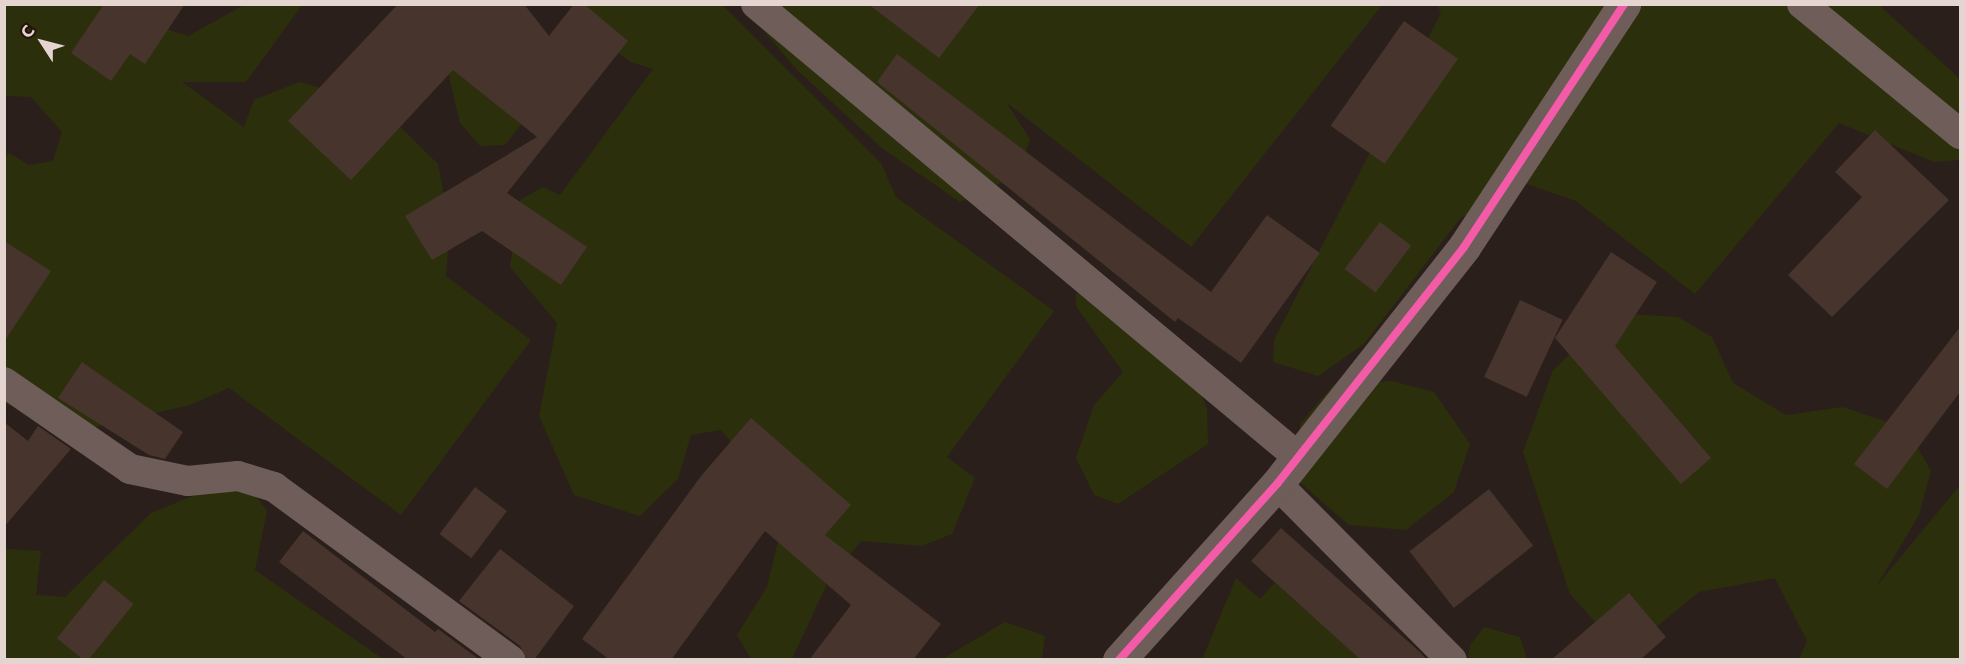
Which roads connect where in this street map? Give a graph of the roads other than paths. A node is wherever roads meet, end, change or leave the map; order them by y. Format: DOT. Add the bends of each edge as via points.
graph roads {
  1 [pos="756,4"];
  2 [pos="1624,4"];
  3 [pos="1802,4"];
  4 [pos="1960,134"];
  5 [pos="4,382"];
  6 [pos="1297,456"];
  7 [pos="1277,484"];
  8 [pos="510,660"];
  9 [pos="1119,660"];
  10 [pos="1452,660"];
  1 -- 6 [label="lane"];
  2 -- 6 [label="street" via="1464,247"];
  3 -- 4 [label="lane"];
  5 -- 8 [label="lane" via="130,469 188,481 238,476 274,487"];
  6 -- 7 [label="street"];
  7 -- 9 [label="street"];
  7 -- 10 [label="lane"];
}
